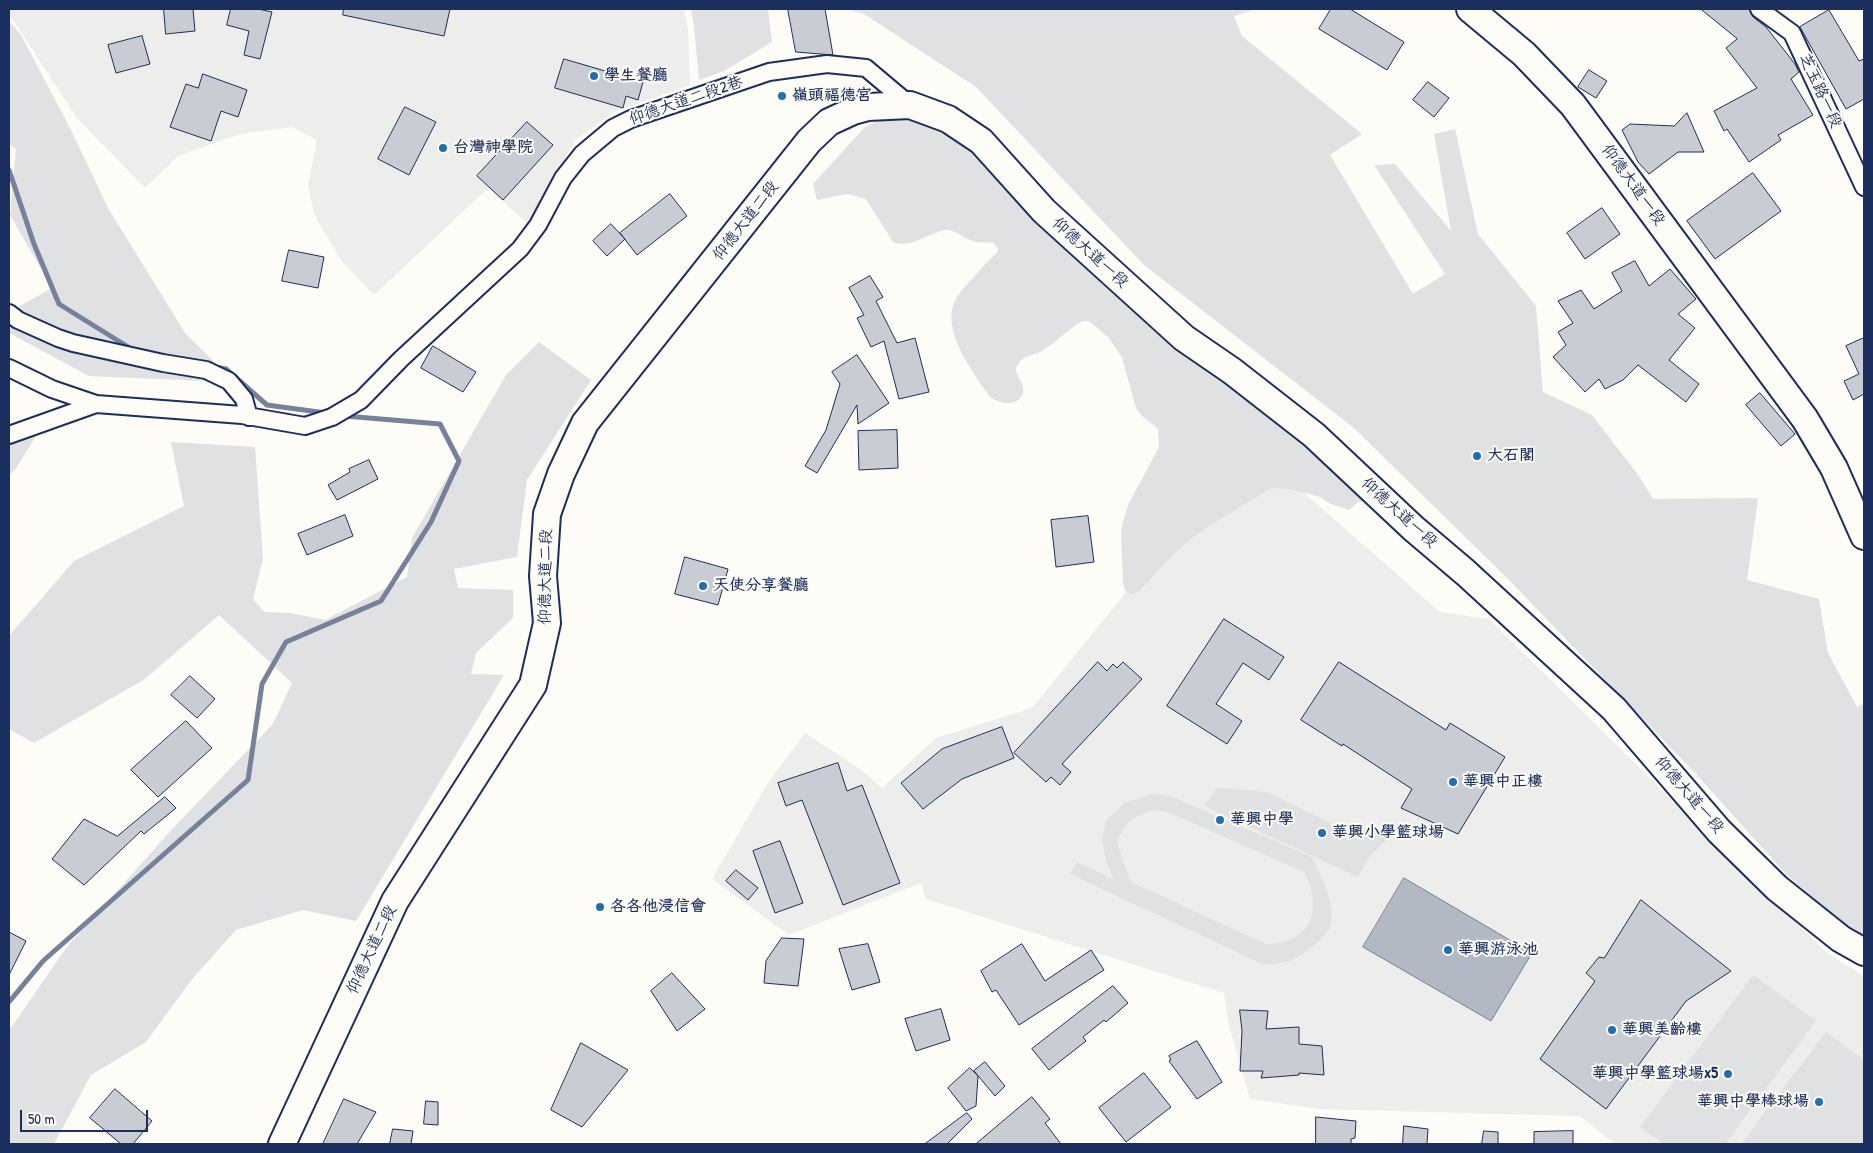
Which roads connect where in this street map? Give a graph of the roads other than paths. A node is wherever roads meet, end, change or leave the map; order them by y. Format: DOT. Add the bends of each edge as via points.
graph roads {
  1 [pos="1470,9"];
  2 [pos="1759,9"];
  3 [pos="910,105"];
  4 [pos="1864,187"];
  5 [pos="9,314"];
  6 [pos="9,368"];
  7 [pos="96,404"];
  8 [pos="248,417"];
  9 [pos="9,435"];
  10 [pos="1864,536"];
  11 [pos="1864,952"];
  12 [pos="282,1144"];
  1 -- 10 [label="main road, 仰德大道一段" via="1524,54 1585,121 1805,419 1834,468"];
  2 -- 4 [label="street, 芝玉路一段" via="1792,33"];
  3 -- 8 [label="street, 仰德大道二段2巷" via="866,68 827,64 769,72 631,119 614,128 582,154 563,178 538,225 520,249 401,358 361,400 332,417 305,426"];
  3 -- 11 [label="main road, 仰德大道一段" via="948,119 981,141 1044,211 1184,338 1232,370 1314,435 1614,709 1719,831 1776,888 1841,939"];
  3 -- 12 [label="main road, 仰德大道二段" via="864,107 842,115 820,130 585,423 547,514 543,576 546,623 533,685 395,901"];
  5 -- 8 [label="street" via="74,343 206,370 230,381 244,399"];
  6 -- 7 [label="street" via="52,389"];
  7 -- 8 [label="street"];
  7 -- 9 [label="street"];
}
